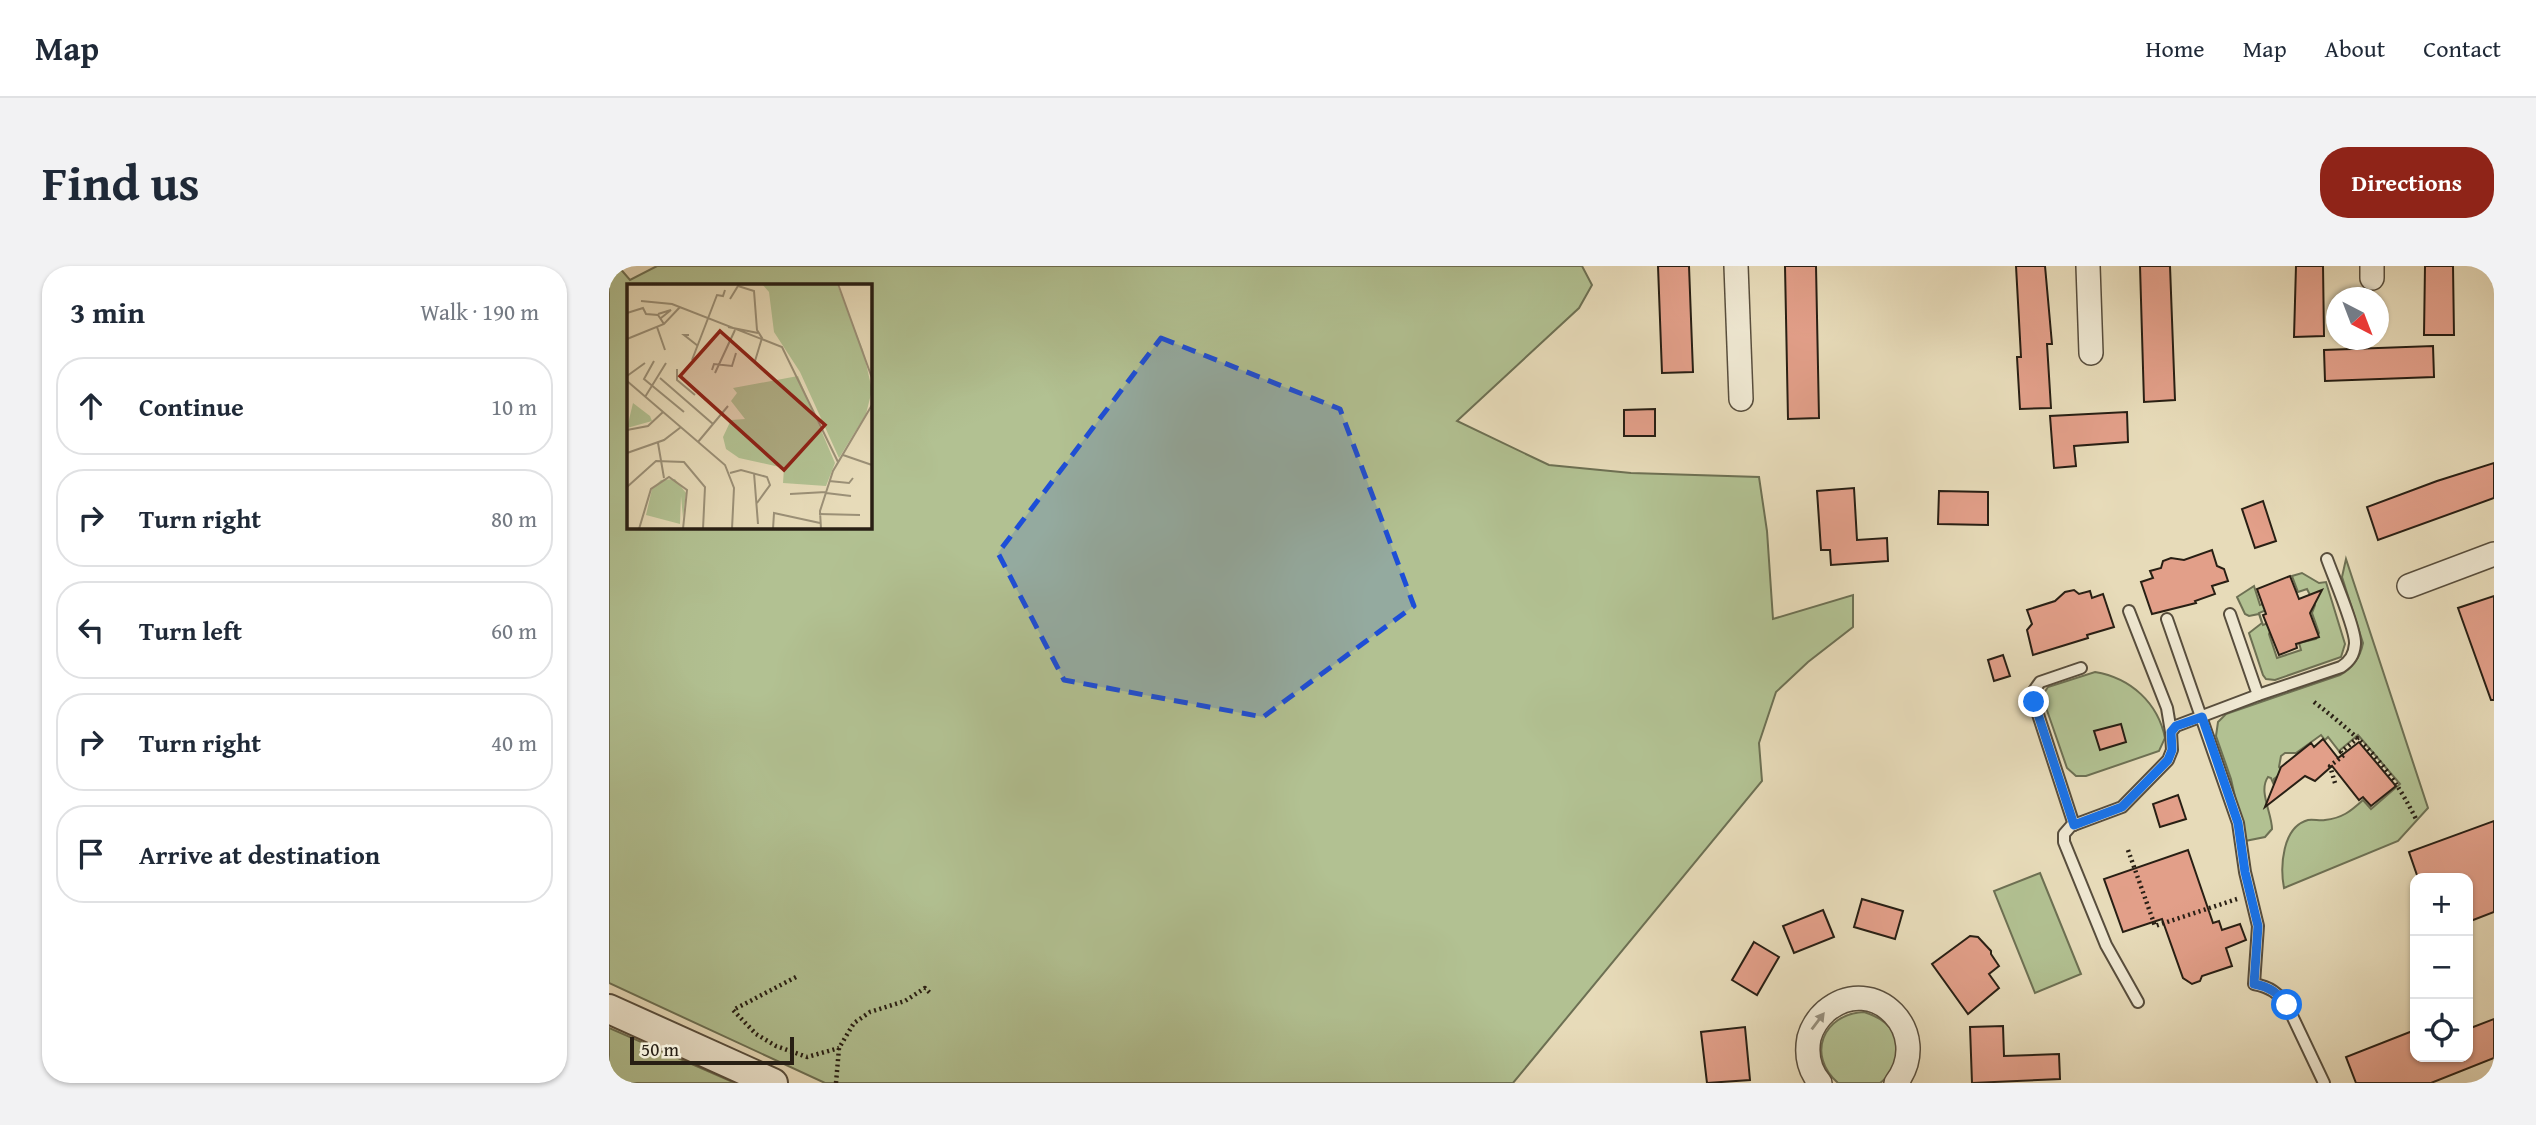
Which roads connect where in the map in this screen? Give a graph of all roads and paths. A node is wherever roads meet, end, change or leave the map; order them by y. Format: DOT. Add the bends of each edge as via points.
graph roads {
  1 [pos="1736,266"];
  2 [pos="2088,266"];
  3 [pos="2091,353"];
  4 [pos="1741,399"];
  5 [pos="2494,554"];
  6 [pos="2326,559"];
  7 [pos="2409,586"];
  8 [pos="2129,611"];
  9 [pos="2230,614"];
  10 [pos="2167,619"];
  11 [pos="2081,668"];
  12 [pos="2257,695"];
  13 [pos="2314,702"];
  14 [pos="2202,717"];
  15 [pos="2171,732"];
  16 [pos="2359,737"];
  17 [pos="2335,783"];
  18 [pos="2416,819"];
  19 [pos="2074,825"];
  20 [pos="2128,850"];
  21 [pos="2251,895"];
  22 [pos="796,977"];
  23 [pos="931,994"];
  24 [pos="2138,1002"];
  25 [pos="609,1009"];
  26 [pos="839,1048"];
  27 [pos="773,1083"];
  28 [pos="836,1083"];
  29 [pos="1820,1083"];
  30 [pos="1896,1083"];
  31 [pos="2324,1083"];
  1 -- 4 [label="street"];
  2 -- 3 [label="street"];
  5 -- 7 [label="street"];
  6 -- 12 [label="lane" via="2355,639 2353,654 2341,667"];
  8 -- 15 [label="lane" via="2167,708"];
  9 -- 12 [label="lane"];
  10 -- 14 [label="lane"];
  11 -- 19 [label="lane" via="2040,682 2033,692"];
  12 -- 14 [label="lane"];
  13 -- 16 [label="path"];
  14 -- 15 [label="lane"];
  14 -- 21 [label="lane" via="2238,823"];
  15 -- 19 [label="lane" via="2168,760 2122,807"];
  16 -- 17 [label="path" via="2330,766"];
  16 -- 18 [label="path" via="2401,788"];
  19 -- 24 [label="lane" via="2064,834 2064,842 2106,945"];
  20 -- 21 [label="path" via="2155,926"];
  21 -- 31 [label="lane" via="2259,939 2254,984 2267,986 2287,1005"];
  22 -- 26 [label="path" via="733,1010 756,1034 776,1046 807,1057"];
  23 -- 26 [label="path" via="925,988 905,1001 870,1012 854,1023"];
  25 -- 27 [label="street"];
  26 -- 28 [label="path"];
  29 -- 30 [label="street, one-way" via="1809,1065 1811,1031 1819,1016 1848,999 1880,1003 1904,1026 1908,1058"];
}
